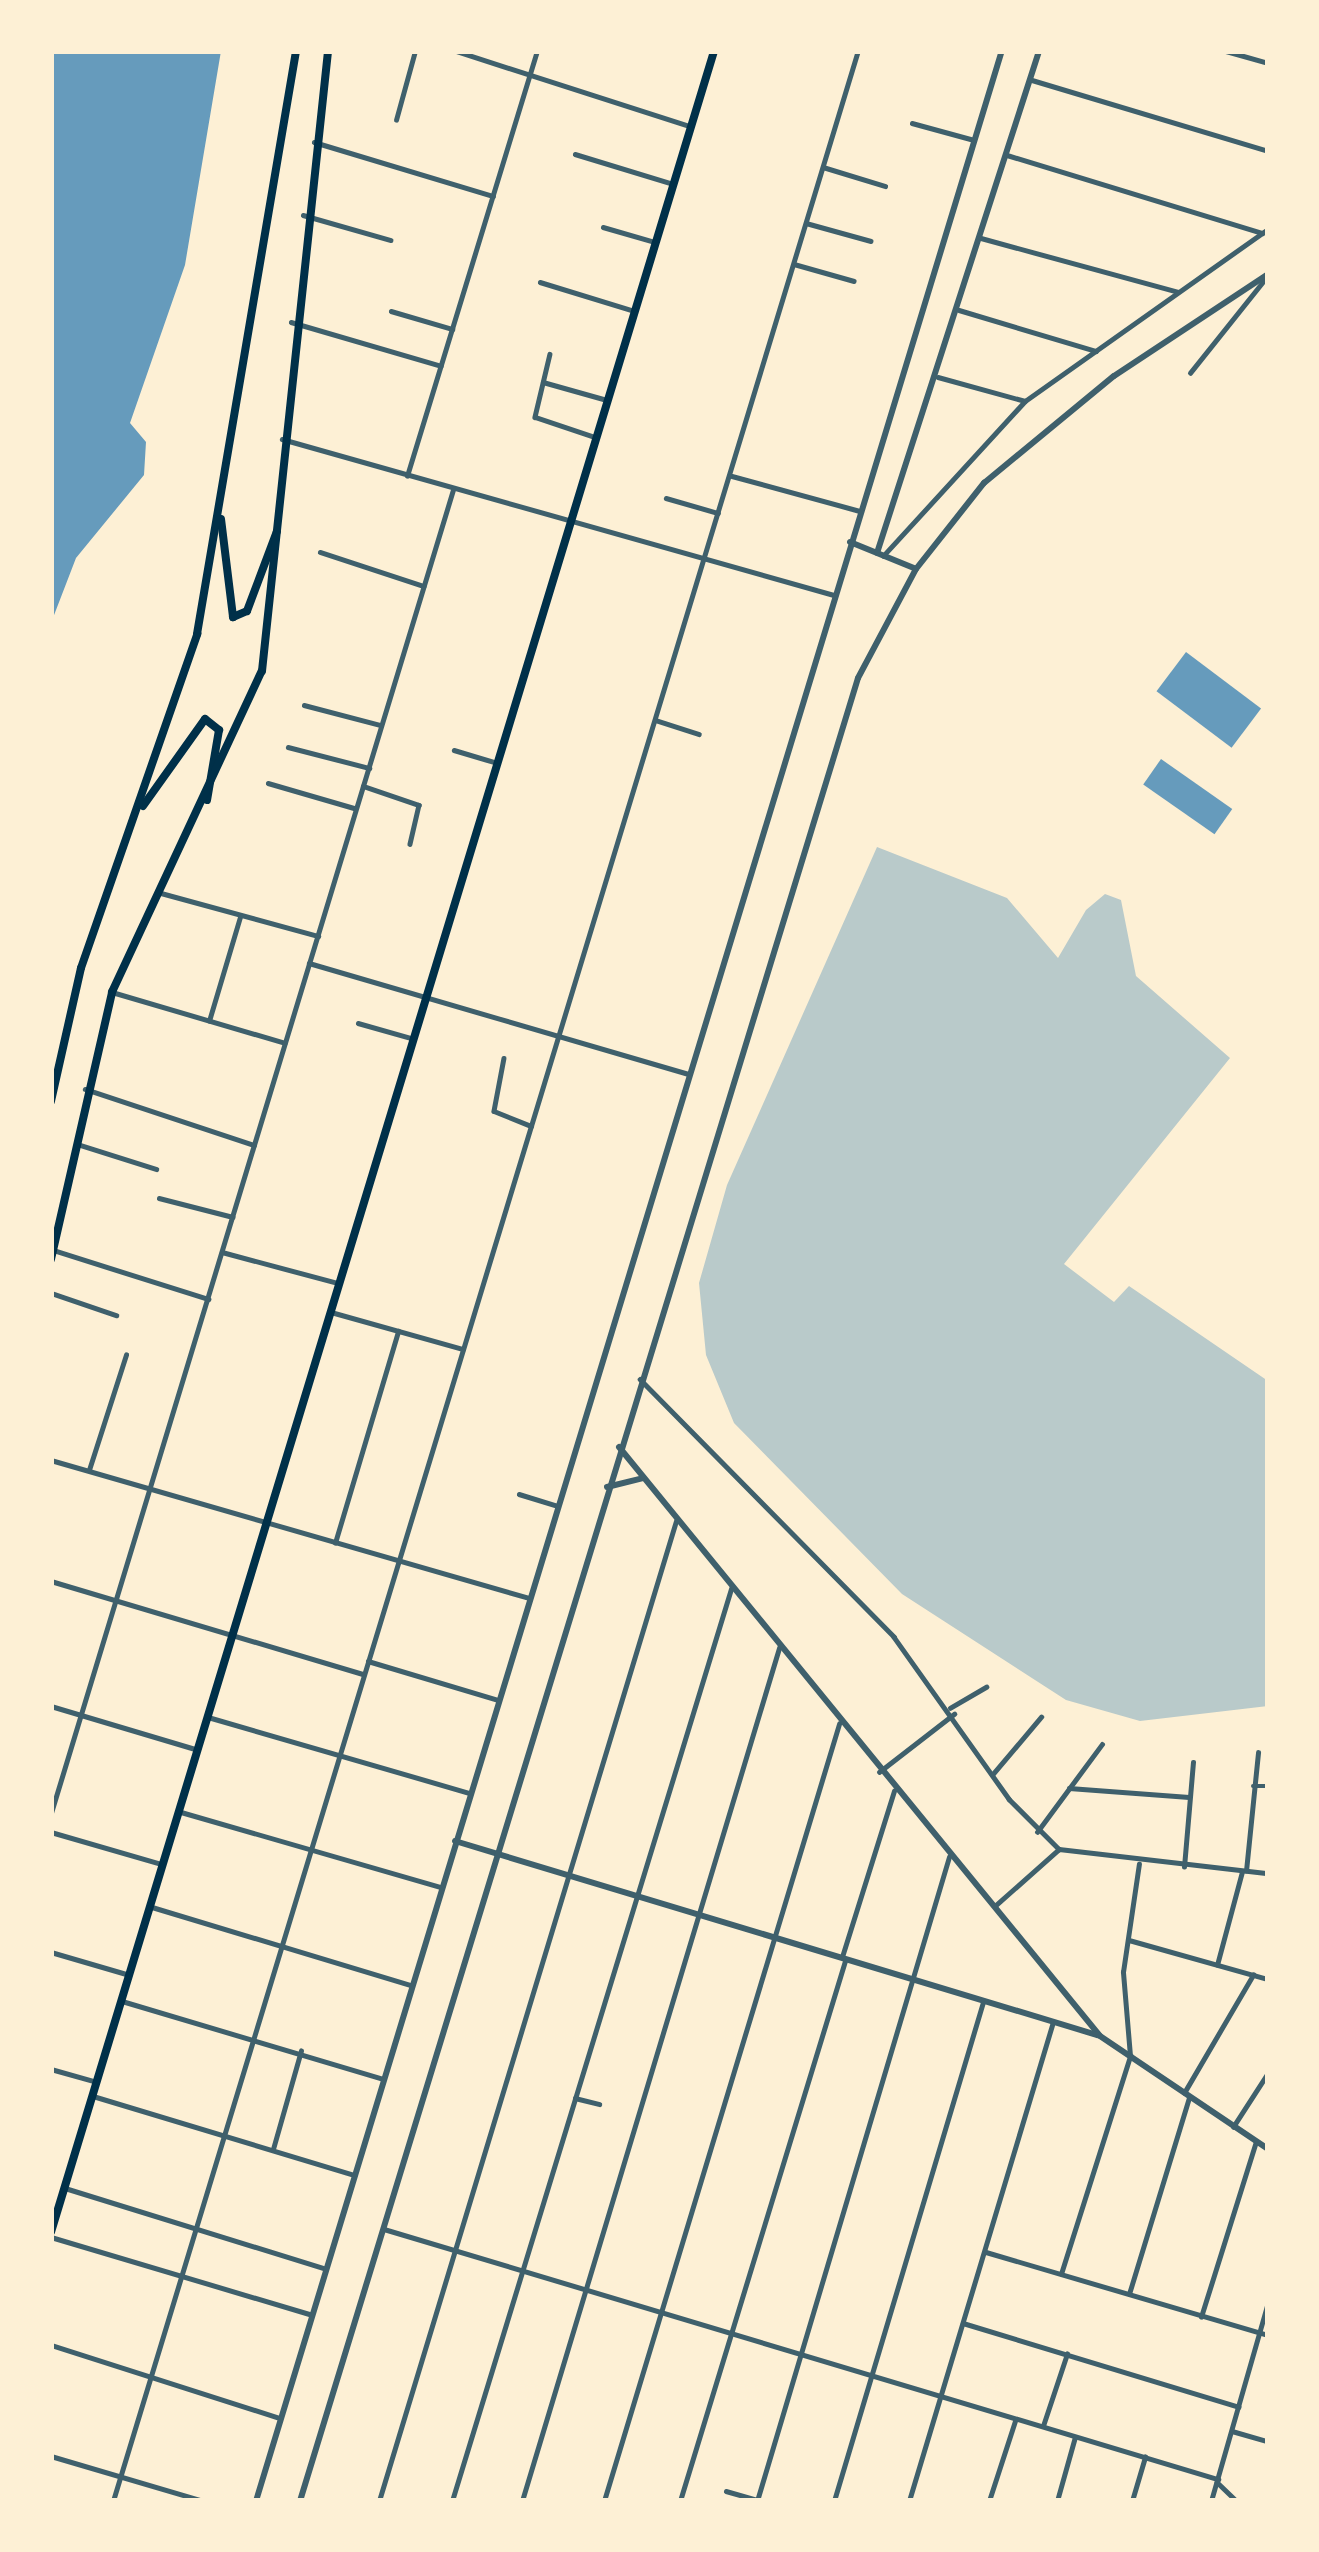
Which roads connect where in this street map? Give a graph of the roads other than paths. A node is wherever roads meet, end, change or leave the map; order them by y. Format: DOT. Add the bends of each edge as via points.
graph roads {
  1 [pos="296,51"];
  2 [pos="328,51"];
  3 [pos="415,51"];
  4 [pos="537,51"];
  5 [pos="714,51"];
  6 [pos="858,51"];
  7 [pos="1002,51"];
  8 [pos="1039,51"];
  9 [pos="1226,51"];
  10 [pos="460,52"];
  11 [pos="1268,63"];
  12 [pos="530,75"];
  13 [pos="1030,80"];
  14 [pos="396,120"];
  15 [pos="912,123"];
  16 [pos="691,126"];
  17 [pos="974,140"];
  18 [pos="314,142"];
  19 [pos="1268,151"];
  20 [pos="575,154"];
  21 [pos="1006,155"];
  22 [pos="823,167"];
  23 [pos="673,184"];
  24 [pos="885,186"];
  25 [pos="493,196"];
  26 [pos="303,215"];
  27 [pos="806,223"];
  28 [pos="603,227"];
  29 [pos="1265,231"];
  30 [pos="981,238"];
  31 [pos="391,240"];
  32 [pos="871,241"];
  33 [pos="655,242"];
  34 [pos="794,264"];
  35 [pos="1268,274"];
  36 [pos="854,280"];
  37 [pos="540,282"];
  38 [pos="1178,292"];
  39 [pos="959,310"];
  40 [pos="391,311"];
  41 [pos="634,311"];
  42 [pos="291,322"];
  43 [pos="452,329"];
  44 [pos="1096,350"];
  45 [pos="550,354"];
  46 [pos="441,366"];
  47 [pos="1190,373"];
  48 [pos="938,377"];
  49 [pos="542,382"];
  50 [pos="607,400"];
  51 [pos="1025,401"];
  52 [pos="595,437"];
  53 [pos="282,439"];
  54 [pos="730,475"];
  55 [pos="407,476"];
  56 [pos="453,490"];
  57 [pos="666,498"];
  58 [pos="220,511"];
  59 [pos="860,512"];
  60 [pos="718,513"];
  61 [pos="569,524"];
  62 [pos="278,531"];
  63 [pos="850,542"];
  64 [pos="320,553"];
  65 [pos="880,555"];
  66 [pos="704,560"];
  67 [pos="916,569"];
  68 [pos="424,586"];
  69 [pos="834,595"];
  70 [pos="304,705"];
  71 [pos="655,720"];
  72 [pos="381,726"];
  73 [pos="699,734"];
  74 [pos="288,747"];
  75 [pos="454,750"];
  76 [pos="496,763"];
  77 [pos="369,768"];
  78 [pos="268,783"];
  79 [pos="363,786"];
  80 [pos="207,801"];
  81 [pos="140,808"];
  82 [pos="356,809"];
  83 [pos="410,844"];
  84 [pos="155,891"];
  85 [pos="241,915"];
  86 [pos="318,936"];
  87 [pos="309,964"];
  88 [pos="112,992"];
  89 [pos="426,998"];
  90 [pos="209,1021"];
  91 [pos="358,1023"];
  92 [pos="558,1036"];
  93 [pos="413,1039"];
  94 [pos="285,1043"];
  95 [pos="504,1058"];
  96 [pos="689,1074"];
  97 [pos="86,1090"];
  98 [pos="51,1102"];
  99 [pos="531,1126"];
  100 [pos="74,1143"];
  101 [pos="254,1145"];
  102 [pos="156,1169"];
  103 [pos="159,1198"];
  104 [pos="232,1216"];
  105 [pos="222,1252"];
  106 [pos="52,1255"];
  107 [pos="340,1284"];
  108 [pos="51,1293"];
  109 [pos="208,1299"];
  110 [pos="331,1312"];
  111 [pos="116,1315"];
  112 [pos="398,1331"];
  113 [pos="463,1349"];
  114 [pos="126,1355"];
  115 [pos="640,1379"];
  116 [pos="619,1448"];
  117 [pos="51,1460"];
  118 [pos="89,1471"];
  119 [pos="642,1478"];
  120 [pos="607,1487"];
  121 [pos="150,1489"];
  122 [pos="519,1494"];
  123 [pos="556,1505"];
  124 [pos="676,1521"];
  125 [pos="267,1524"];
  126 [pos="335,1544"];
  127 [pos="398,1562"];
  128 [pos="51,1581"];
  129 [pos="731,1589"];
  130 [pos="527,1598"];
  131 [pos="116,1600"];
  132 [pos="233,1635"];
  133 [pos="779,1648"];
  134 [pos="368,1660"];
  135 [pos="363,1674"];
  136 [pos="986,1687"];
  137 [pos="498,1700"];
  138 [pos="51,1706"];
  139 [pos="952,1712"];
  140 [pos="81,1715"];
  141 [pos="208,1717"];
  142 [pos="1041,1717"];
  143 [pos="839,1724"];
  144 [pos="1102,1744"];
  145 [pos="198,1750"];
  146 [pos="1258,1753"];
  147 [pos="339,1755"];
  148 [pos="1193,1762"];
  149 [pos="879,1772"];
  150 [pos="992,1774"];
  151 [pos="1253,1786"];
  152 [pos="1268,1786"];
  153 [pos="1069,1788"];
  154 [pos="894,1791"];
  155 [pos="470,1793"];
  156 [pos="1189,1797"];
  157 [pos="180,1811"];
  158 [pos="51,1813"];
  159 [pos="51,1832"];
  160 [pos="1037,1832"];
  161 [pos="455,1841"];
  162 [pos="310,1849"];
  163 [pos="1058,1849"];
  164 [pos="496,1854"];
  165 [pos="949,1857"];
  166 [pos="1139,1864"];
  167 [pos="163,1865"];
  168 [pos="1184,1867"];
  169 [pos="1244,1871"];
  170 [pos="1268,1873"];
  171 [pos="569,1876"];
  172 [pos="441,1887"];
  173 [pos="637,1897"];
  174 [pos="151,1906"];
  175 [pos="992,1908"];
  176 [pos="700,1916"];
  177 [pos="774,1939"];
  178 [pos="1128,1940"];
  179 [pos="281,1946"];
  180 [pos="51,1952"];
  181 [pos="843,1960"];
  182 [pos="1217,1965"];
  183 [pos="130,1975"];
  184 [pos="1253,1975"];
  185 [pos="1268,1979"];
  186 [pos="914,1982"];
  187 [pos="411,1985"];
  188 [pos="122,2001"];
  189 [pos="983,2002"];
  190 [pos="1053,2022"];
  191 [pos="1100,2036"];
  192 [pos="252,2040"];
  193 [pos="302,2051"];
  194 [pos="1130,2056"];
  195 [pos="51,2069"];
  196 [pos="1268,2072"];
  197 [pos="383,2079"];
  198 [pos="97,2082"];
  199 [pos="1187,2095"];
  200 [pos="93,2096"];
  201 [pos="575,2098"];
  202 [pos="598,2104"];
  203 [pos="1233,2127"];
  204 [pos="223,2136"];
  205 [pos="1256,2141"];
  206 [pos="1268,2149"];
  207 [pos="272,2151"];
  208 [pos="354,2175"];
  209 [pos="64,2188"];
  210 [pos="55,2199"];
  211 [pos="195,2228"];
  212 [pos="383,2229"];
  213 [pos="51,2235"];
  214 [pos="455,2250"];
  215 [pos="985,2252"];
  216 [pos="326,2269"];
  217 [pos="523,2270"];
  218 [pos="1061,2274"];
  219 [pos="180,2276"];
  220 [pos="589,2290"];
  221 [pos="1129,2294"];
  222 [pos="1268,2302"];
  223 [pos="661,2312"];
  224 [pos="312,2315"];
  225 [pos="1201,2317"];
  226 [pos="963,2323"];
  227 [pos="1260,2332"];
  228 [pos="731,2333"];
  229 [pos="1268,2335"];
  230 [pos="51,2345"];
  231 [pos="801,2354"];
  232 [pos="1066,2354"];
  233 [pos="872,2375"];
  234 [pos="150,2376"];
  235 [pos="941,2396"];
  236 [pos="1239,2407"];
  237 [pos="281,2418"];
  238 [pos="1016,2418"];
  239 [pos="1043,2426"];
  240 [pos="1232,2431"];
  241 [pos="1075,2436"];
  242 [pos="1268,2441"];
  243 [pos="51,2456"];
  244 [pos="1145,2457"];
  245 [pos="120,2476"];
  246 [pos="1217,2480"];
  247 [pos="726,2491"];
  248 [pos="113,2501"];
  249 [pos="204,2501"];
  250 [pos="256,2501"];
  251 [pos="300,2501"];
  252 [pos="380,2501"];
  253 [pos="452,2501"];
  254 [pos="522,2501"];
  255 [pos="604,2501"];
  256 [pos="680,2501"];
  257 [pos="757,2501"];
  258 [pos="834,2501"];
  259 [pos="909,2501"];
  260 [pos="989,2501"];
  261 [pos="1058,2501"];
  262 [pos="1132,2501"];
  263 [pos="1211,2501"];
  264 [pos="1237,2501"];
  1 -- 58 [label="main road"];
  2 -- 18 [label="main road"];
  3 -- 14 [label="street"];
  4 -- 12 [label="street"];
  5 -- 16 [label="main road"];
  6 -- 22 [label="street"];
  7 -- 17 [label="street"];
  8 -- 13 [label="street"];
  9 -- 11 [label="street"];
  10 -- 12 [label="street"];
  12 -- 16 [label="street"];
  12 -- 25 [label="street"];
  13 -- 19 [label="street"];
  13 -- 21 [label="street"];
  15 -- 17 [label="street"];
  16 -- 23 [label="main road"];
  17 -- 59 [label="street"];
  18 -- 25 [label="street"];
  18 -- 26 [label="main road"];
  20 -- 23 [label="street"];
  21 -- 29 [label="street"];
  21 -- 30 [label="street"];
  22 -- 24 [label="street"];
  22 -- 27 [label="street"];
  23 -- 33 [label="main road"];
  25 -- 43 [label="street"];
  26 -- 31 [label="street"];
  26 -- 42 [label="main road"];
  27 -- 32 [label="street"];
  27 -- 34 [label="street"];
  28 -- 33 [label="street"];
  29 -- 38 [label="street"];
  30 -- 38 [label="street"];
  30 -- 39 [label="street"];
  33 -- 41 [label="main road"];
  34 -- 36 [label="street"];
  34 -- 54 [label="street"];
  35 -- 47 [label="street"];
  35 -- 67 [label="street" via="1024,446"];
  37 -- 41 [label="street"];
  38 -- 44 [label="street"];
  39 -- 44 [label="street"];
  39 -- 48 [label="street"];
  40 -- 43 [label="street"];
  41 -- 50 [label="main road"];
  42 -- 46 [label="street"];
  42 -- 53 [label="main road"];
  43 -- 46 [label="street"];
  44 -- 51 [label="street"];
  45 -- 49 [label="street"];
  46 -- 55 [label="street"];
  48 -- 51 [label="street"];
  48 -- 65 [label="street"];
  49 -- 50 [label="street"];
  49 -- 52 [label="street" via="537,419"];
  50 -- 52 [label="main road"];
  51 -- 65 [label="street"];
  52 -- 61 [label="main road"];
  53 -- 55 [label="street"];
  53 -- 62 [label="main road"];
  54 -- 59 [label="street"];
  54 -- 60 [label="street"];
  55 -- 56 [label="street"];
  56 -- 61 [label="street"];
  56 -- 68 [label="street"];
  57 -- 60 [label="street"];
  58 -- 62 [label="main road" via="233,617 248,611"];
  58 -- 81 [label="main road" via="185,679"];
  59 -- 63 [label="street"];
  60 -- 66 [label="street"];
  61 -- 66 [label="street"];
  61 -- 76 [label="main road"];
  62 -- 80 [label="main road" via="262,671"];
  63 -- 65 [label="street"];
  63 -- 69 [label="street"];
  64 -- 68 [label="street"];
  65 -- 67 [label="street"];
  66 -- 69 [label="street"];
  66 -- 71 [label="street"];
  67 -- 115 [label="street" via="837,731"];
  68 -- 72 [label="street"];
  69 -- 96 [label="street"];
  70 -- 72 [label="street"];
  71 -- 73 [label="street"];
  71 -- 92 [label="street"];
  72 -- 77 [label="street"];
  74 -- 77 [label="street"];
  75 -- 76 [label="street"];
  76 -- 89 [label="main road"];
  77 -- 79 [label="street"];
  78 -- 82 [label="street"];
  79 -- 82 [label="street"];
  79 -- 83 [label="street" via="419,805"];
  80 -- 81 [label="main road" via="219,730 205,719"];
  80 -- 84 [label="main road"];
  81 -- 98 [label="main road" via="81,968"];
  82 -- 86 [label="street"];
  84 -- 85 [label="street"];
  84 -- 88 [label="main road"];
  85 -- 86 [label="street"];
  85 -- 90 [label="street"];
  86 -- 87 [label="street"];
  87 -- 89 [label="street"];
  87 -- 94 [label="street"];
  88 -- 90 [label="street"];
  88 -- 97 [label="main road"];
  89 -- 92 [label="street"];
  89 -- 93 [label="main road"];
  90 -- 94 [label="street"];
  91 -- 93 [label="street"];
  92 -- 96 [label="street"];
  92 -- 99 [label="street"];
  93 -- 107 [label="main road"];
  94 -- 101 [label="street"];
  95 -- 99 [label="street" via="494,1111"];
  96 -- 123 [label="street"];
  97 -- 100 [label="main road"];
  97 -- 101 [label="street"];
  99 -- 113 [label="street"];
  100 -- 102 [label="street"];
  100 -- 106 [label="main road"];
  101 -- 104 [label="street"];
  103 -- 104 [label="street"];
  104 -- 105 [label="street"];
  105 -- 107 [label="street"];
  105 -- 109 [label="street"];
  106 -- 109 [label="street"];
  107 -- 110 [label="main road"];
  108 -- 111 [label="street"];
  109 -- 121 [label="street"];
  110 -- 112 [label="street"];
  110 -- 125 [label="main road"];
  112 -- 113 [label="street"];
  112 -- 126 [label="street"];
  113 -- 127 [label="street"];
  114 -- 118 [label="street"];
  115 -- 116 [label="street"];
  115 -- 139 [label="street" via="878,1620"];
  116 -- 119 [label="street"];
  116 -- 120 [label="street"];
  117 -- 118 [label="street"];
  118 -- 121 [label="street"];
  119 -- 120 [label="street"];
  119 -- 124 [label="street"];
  120 -- 164 [label="street"];
  121 -- 125 [label="street"];
  121 -- 131 [label="street"];
  122 -- 123 [label="street"];
  123 -- 130 [label="street"];
  124 -- 129 [label="street"];
  124 -- 171 [label="street"];
  125 -- 126 [label="street"];
  125 -- 132 [label="main road"];
  126 -- 127 [label="street"];
  127 -- 130 [label="street"];
  127 -- 134 [label="street"];
  128 -- 131 [label="street"];
  129 -- 133 [label="street"];
  129 -- 173 [label="street"];
  130 -- 137 [label="street"];
  131 -- 132 [label="street"];
  131 -- 140 [label="street"];
  132 -- 135 [label="street"];
  132 -- 141 [label="main road"];
  133 -- 143 [label="street"];
  133 -- 176 [label="street"];
  134 -- 135 [label="street"];
  134 -- 137 [label="street"];
  135 -- 147 [label="street"];
  136 -- 139 [label="street"];
  137 -- 155 [label="street"];
  138 -- 140 [label="street"];
  139 -- 149 [label="street"];
  139 -- 150 [label="street"];
  140 -- 145 [label="street"];
  140 -- 158 [label="street"];
  141 -- 145 [label="main road"];
  141 -- 147 [label="street"];
  142 -- 150 [label="street"];
  143 -- 149 [label="street"];
  143 -- 177 [label="street"];
  144 -- 153 [label="street"];
  145 -- 157 [label="main road"];
  146 -- 151 [label="street"];
  147 -- 155 [label="street"];
  147 -- 162 [label="street"];
  148 -- 156 [label="street"];
  149 -- 154 [label="street"];
  150 -- 160 [label="street"];
  151 -- 152 [label="street"];
  151 -- 169 [label="street"];
  153 -- 156 [label="street"];
  153 -- 160 [label="street"];
  154 -- 165 [label="street"];
  154 -- 181 [label="street"];
  155 -- 161 [label="street"];
  156 -- 168 [label="street"];
  157 -- 162 [label="street"];
  157 -- 167 [label="main road"];
  159 -- 167 [label="street"];
  160 -- 163 [label="street"];
  161 -- 164 [label="street"];
  161 -- 172 [label="street"];
  162 -- 172 [label="street"];
  162 -- 179 [label="street"];
  163 -- 166 [label="street"];
  163 -- 175 [label="street"];
  164 -- 171 [label="street"];
  164 -- 212 [label="street"];
  165 -- 175 [label="street"];
  165 -- 186 [label="street"];
  166 -- 168 [label="street"];
  166 -- 178 [label="street"];
  167 -- 174 [label="main road"];
  168 -- 169 [label="street"];
  169 -- 170 [label="street"];
  169 -- 182 [label="street"];
  171 -- 173 [label="street"];
  171 -- 214 [label="street"];
  172 -- 187 [label="street"];
  173 -- 176 [label="street"];
  173 -- 201 [label="street"];
  174 -- 179 [label="street"];
  174 -- 183 [label="main road"];
  175 -- 191 [label="street"];
  176 -- 177 [label="street"];
  176 -- 220 [label="street"];
  177 -- 181 [label="street"];
  177 -- 223 [label="street"];
  178 -- 182 [label="street"];
  178 -- 194 [label="street"];
  179 -- 187 [label="street"];
  179 -- 192 [label="street"];
  180 -- 183 [label="street"];
  181 -- 186 [label="street"];
  181 -- 228 [label="street"];
  182 -- 184 [label="street"];
  183 -- 188 [label="main road"];
  184 -- 185 [label="street"];
  184 -- 199 [label="street"];
  186 -- 189 [label="street"];
  186 -- 231 [label="street"];
  187 -- 197 [label="street"];
  188 -- 192 [label="street"];
  188 -- 198 [label="main road"];
  189 -- 190 [label="street"];
  189 -- 233 [label="street"];
  190 -- 191 [label="street"];
  190 -- 215 [label="street"];
  191 -- 194 [label="street"];
  192 -- 193 [label="street"];
  192 -- 204 [label="street"];
  193 -- 197 [label="street"];
  193 -- 207 [label="street"];
  194 -- 199 [label="street"];
  194 -- 218 [label="street"];
  195 -- 198 [label="street"];
  196 -- 203 [label="street"];
  197 -- 208 [label="street"];
  198 -- 200 [label="main road"];
  199 -- 203 [label="street"];
  199 -- 221 [label="street"];
  200 -- 204 [label="street"];
  200 -- 209 [label="main road"];
  201 -- 202 [label="street"];
  201 -- 217 [label="street"];
  203 -- 205 [label="street"];
  204 -- 207 [label="street"];
  204 -- 211 [label="street"];
  205 -- 206 [label="street"];
  205 -- 225 [label="street"];
  207 -- 208 [label="street"];
  208 -- 216 [label="street"];
  209 -- 210 [label="main road"];
  209 -- 211 [label="street"];
  210 -- 213 [label="main road"];
  211 -- 216 [label="street"];
  211 -- 219 [label="street"];
  212 -- 214 [label="street"];
  212 -- 251 [label="street"];
  213 -- 219 [label="street"];
  214 -- 217 [label="street"];
  214 -- 252 [label="street"];
  215 -- 218 [label="street"];
  215 -- 226 [label="street"];
  216 -- 224 [label="street"];
  217 -- 220 [label="street"];
  217 -- 253 [label="street"];
  218 -- 221 [label="street"];
  219 -- 224 [label="street"];
  219 -- 234 [label="street"];
  220 -- 223 [label="street"];
  220 -- 254 [label="street"];
  221 -- 225 [label="street"];
  222 -- 227 [label="street"];
  223 -- 228 [label="street"];
  223 -- 255 [label="street"];
  224 -- 237 [label="street"];
  225 -- 227 [label="street"];
  226 -- 232 [label="street"];
  226 -- 235 [label="street"];
  227 -- 229 [label="street"];
  227 -- 236 [label="street"];
  228 -- 231 [label="street"];
  228 -- 256 [label="street"];
  230 -- 234 [label="street"];
  231 -- 233 [label="street"];
  231 -- 257 [label="street"];
  232 -- 236 [label="street"];
  232 -- 239 [label="street"];
  233 -- 235 [label="street"];
  233 -- 258 [label="street"];
  234 -- 237 [label="street"];
  234 -- 245 [label="street"];
  235 -- 238 [label="street"];
  235 -- 259 [label="street"];
  236 -- 240 [label="street"];
  237 -- 250 [label="street"];
  238 -- 239 [label="street"];
  238 -- 260 [label="street"];
  239 -- 241 [label="street"];
  240 -- 242 [label="street"];
  240 -- 246 [label="street"];
  241 -- 244 [label="street"];
  241 -- 261 [label="street"];
  243 -- 245 [label="street"];
  244 -- 246 [label="street"];
  244 -- 262 [label="street"];
  245 -- 248 [label="street"];
  245 -- 249 [label="street"];
  246 -- 263 [label="street"];
  246 -- 264 [label="street"];
  247 -- 257 [label="street"];
}
